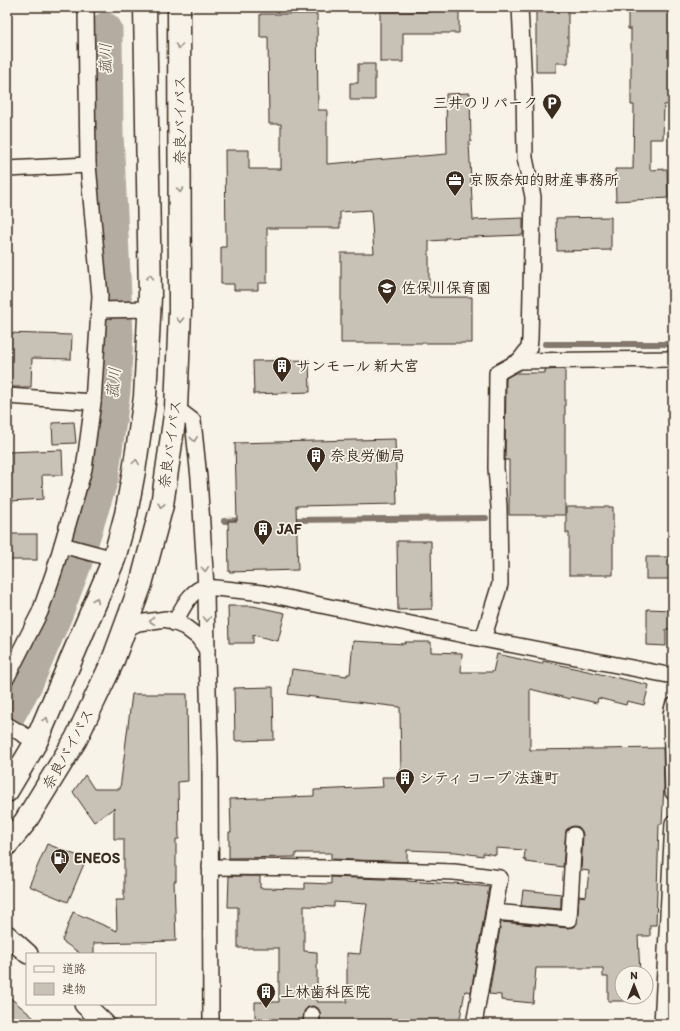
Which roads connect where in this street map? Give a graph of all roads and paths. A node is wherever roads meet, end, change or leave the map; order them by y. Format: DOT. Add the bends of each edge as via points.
graph roads {
  1 [pos="86,7"];
  2 [pos="145,7"];
  3 [pos="179,7"];
  4 [pos="520,7"];
  5 [pos="88,165"];
  6 [pos="7,169"];
  7 [pos="149,309"];
  8 [pos="100,310"];
  9 [pos="673,359"];
  10 [pos="519,361"];
  11 [pos="7,396"];
  12 [pos="93,402"];
  13 [pos="176,408"];
  14 [pos="66,546"];
  15 [pos="114,559"];
  16 [pos="206,587"];
  17 [pos="174,623"];
  18 [pos="124,630"];
  19 [pos="483,638"];
  20 [pos="207,650"];
  21 [pos="673,676"];
  22 [pos="7,677"];
  23 [pos="673,706"];
  24 [pos="10,727"];
  25 [pos="36,742"];
  26 [pos="7,791"];
  27 [pos="673,792"];
  28 [pos="673,823"];
  29 [pos="574,835"];
  30 [pos="7,844"];
  31 [pos="210,867"];
  32 [pos="494,912"];
  33 [pos="7,935"];
  34 [pos="27,953"];
  35 [pos="85,1005"];
  36 [pos="105,1024"];
  37 [pos="212,1024"];
  38 [pos="474,1024"];
  39 [pos="662,1024"];
  1 -- 5 [label="street"];
  7 -- 2 [label="highway, 奈良バイパス, one-way"];
  3 -- 13 [label="highway, 奈良バイパス, one-way" via="180,311"];
  4 -- 10 [label="street" via="525,158 533,196 530,338 529,348"];
  5 -- 6 [label="street"];
  5 -- 8 [label="street"];
  7 -- 8 [label="street"];
  15 -- 7 [label="highway, 奈良バイパス, one-way" via="126,514 145,397"];
  8 -- 12 [label="street"];
  9 -- 10 [label="street"];
  10 -- 19 [label="street" via="497,373 496,468 500,584"];
  11 -- 12 [label="street"];
  12 -- 14 [label="street" via="84,469"];
  13 -- 16 [label="street, one-way" via="192,421 199,478"];
  13 -- 18 [label="highway, 奈良バイパス, one-way" via="162,505"];
  14 -- 15 [label="street"];
  14 -- 22 [label="street" via="40,612"];
  25 -- 15 [label="highway, 奈良バイパス, one-way"];
  16 -- 17 [label="street" via="193,594"];
  16 -- 19 [label="street" via="263,593"];
  16 -- 20 [label="street, one-way"];
  17 -- 18 [label="street, one-way" via="166,619 138,622"];
  17 -- 20 [label="street" via="185,627 198,637"];
  18 -- 30 [label="highway, 奈良バイパス" via="112,663 76,739 25,822"];
  19 -- 21 [label="street"];
  20 -- 31 [label="street"];
  23 -- 27 [label="street"];
  24 -- 25 [label="street"];
  25 -- 26 [label="highway, 奈良バイパス"];
  28 -- 39 [label="street"];
  29 -- 32 [label="street" via="570,919"];
  31 -- 32 [label="street" via="454,872 500,878"];
  31 -- 37 [label="street"];
  32 -- 38 [label="street"];
  33 -- 34 [label="street"];
  35 -- 36 [label="street"];
}
